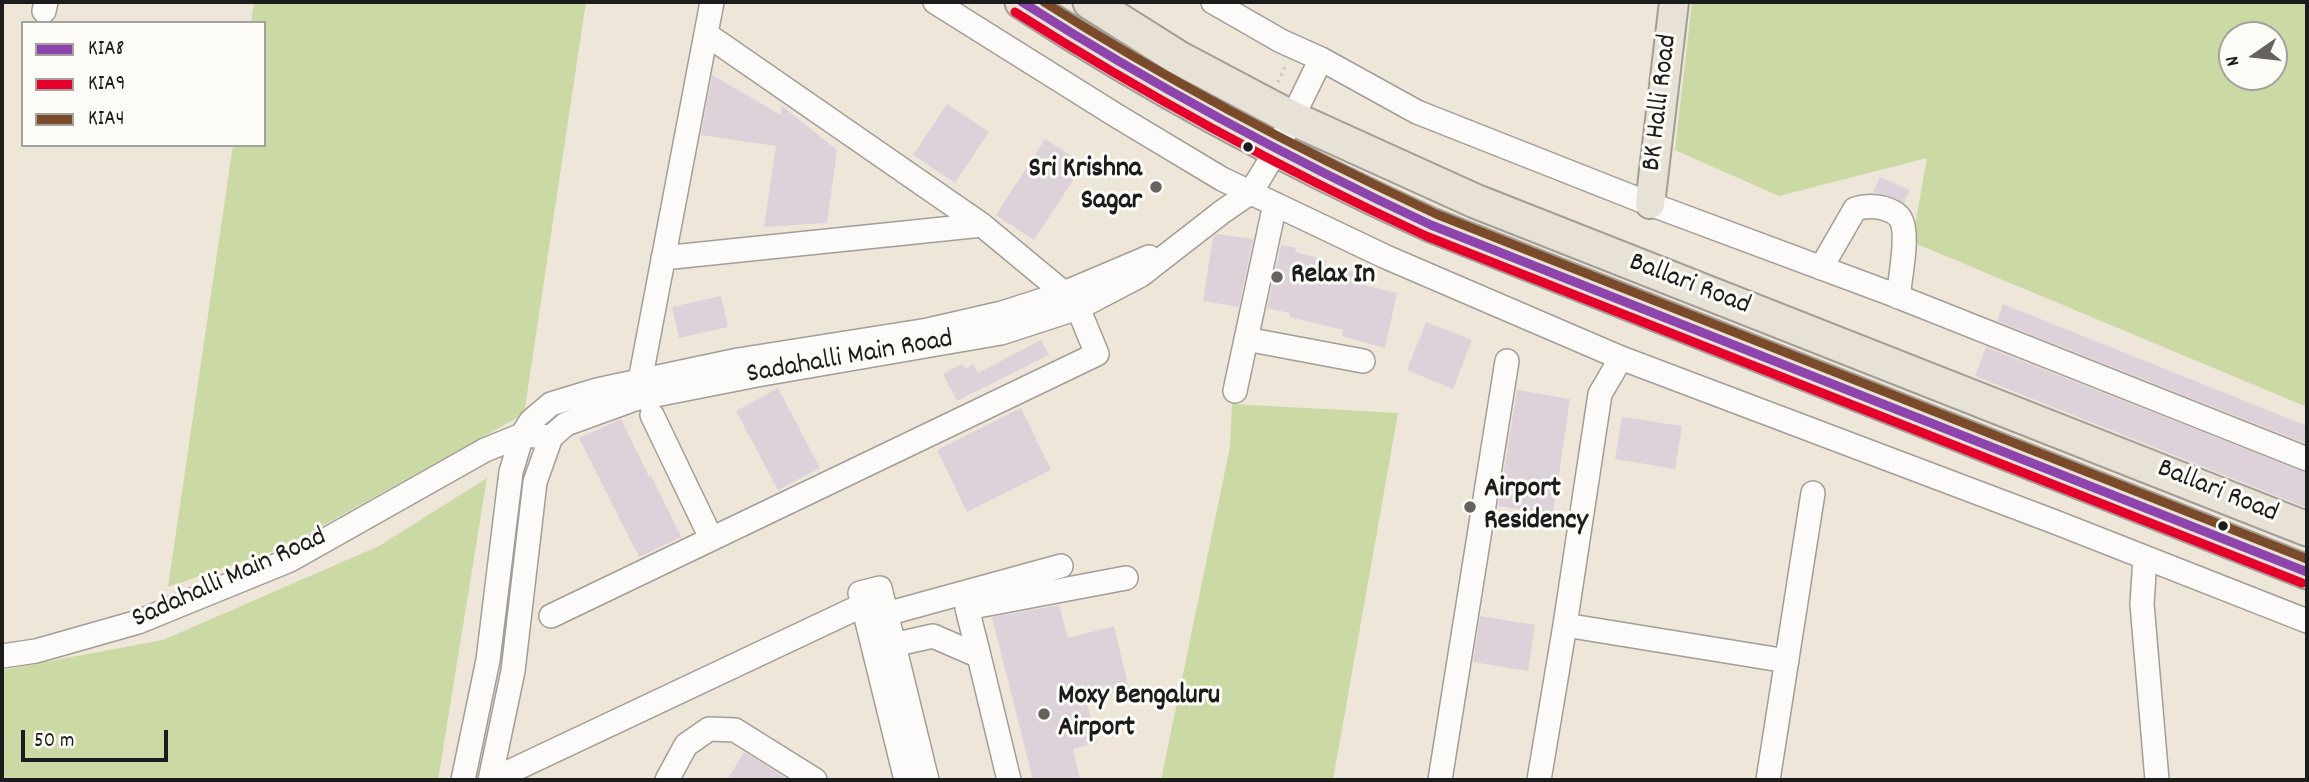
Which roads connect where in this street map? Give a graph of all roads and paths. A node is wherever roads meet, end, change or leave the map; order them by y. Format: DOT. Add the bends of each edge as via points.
graph roads {
  1 [pos="712,2"];
  2 [pos="935,2"];
  3 [pos="1022,2"];
  4 [pos="1090,2"];
  5 [pos="1213,2"];
  6 [pos="1674,2"];
  7 [pos="706,34"];
  8 [pos="1321,59"];
  9 [pos="1287,64"];
  10 [pos="1277,83"];
  11 [pos="1292,118"];
  12 [pos="1276,151"];
  13 [pos="1251,192"];
  14 [pos="1275,204"];
  15 [pos="1650,204"];
  16 [pos="982,225"];
  17 [pos="663,258"];
  18 [pos="1821,268"];
  19 [pos="1898,297"];
  20 [pos="1071,300"];
  21 [pos="1246,339"];
  22 [pos="1621,358"];
  23 [pos="1363,360"];
  24 [pos="1507,361"];
  25 [pos="723,373"];
  26 [pos="639,381"];
  27 [pos="1235,391"];
  28 [pos="652,415"];
  29 [pos="522,435"];
  30 [pos="551,437"];
  31 [pos="2307,459"];
  32 [pos="1813,493"];
  33 [pos="2307,529"];
  34 [pos="711,538"];
  35 [pos="2145,558"];
  36 [pos="1061,566"];
  37 [pos="2307,572"];
  38 [pos="1126,578"];
  39 [pos="867,595"];
  40 [pos="965,600"];
  41 [pos="886,614"];
  42 [pos="551,616"];
  43 [pos="2307,621"];
  44 [pos="1565,625"];
  45 [pos="893,645"];
  46 [pos="2,656"];
  47 [pos="979,656"];
  48 [pos="1787,661"];
  49 [pos="463,780"];
  50 [pos="491,780"];
  51 [pos="667,780"];
  52 [pos="815,780"];
  53 [pos="906,780"];
  54 [pos="927,780"];
  55 [pos="1009,780"];
  56 [pos="1445,780"];
  57 [pos="1539,780"];
  58 [pos="1768,780"];
  59 [pos="2157,780"];
  1 -- 7 [label="street"];
  2 -- 13 [label="street" via="1117,116"];
  3 -- 12 [label="highway, Ballari Road" via="1163,89"];
  4 -- 11 [label="highway, Ballari Road" via="1177,57"];
  5 -- 8 [label="street"];
  6 -- 15 [label="main road, BK Halli Road"];
  7 -- 16 [label="street"];
  7 -- 17 [label="street"];
  8 -- 11 [label="street"];
  8 -- 15 [label="street" via="1417,112"];
  9 -- 10 [label="path"];
  11 -- 12 [label="street"];
  11 -- 33 [label="highway, Ballari Road" via="1475,201"];
  12 -- 13 [label="street"];
  12 -- 37 [label="highway, Ballari Road" via="1431,225"];
  13 -- 14 [label="street"];
  13 -- 20 [label="street, Sadahalli Main Road" via="1169,251 1138,260"];
  14 -- 21 [label="street"];
  14 -- 22 [label="street"];
  15 -- 18 [label="street"];
  16 -- 17 [label="street"];
  16 -- 20 [label="street"];
  17 -- 26 [label="street"];
  18 -- 19 [label="street"];
  18 -- 19 [label="street" via="1855,209 1886,209 1902,220 1904,232"];
  19 -- 31 [label="street"];
  20 -- 25 [label="street, Sadahalli Main Road"];
  20 -- 34 [label="street" via="1097,354"];
  21 -- 23 [label="street"];
  21 -- 27 [label="street"];
  22 -- 35 [label="street"];
  22 -- 44 [label="street" via="1600,394"];
  24 -- 56 [label="street"];
  25 -- 26 [label="street, Sadahalli Main Road"];
  25 -- 30 [label="street, Sadahalli Main Road" via="566,424"];
  26 -- 29 [label="street, Sadahalli Main Road" via="551,404"];
  28 -- 34 [label="street"];
  29 -- 30 [label="street, Sadahalli Main Road"];
  29 -- 46 [label="street, Sadahalli Main Road" via="485,450 290,560 138,622"];
  29 -- 49 [label="street" via="511,472 488,660"];
  30 -- 50 [label="street" via="535,482 513,671"];
  32 -- 48 [label="street"];
  34 -- 42 [label="street"];
  35 -- 43 [label="street"];
  35 -- 59 [label="street" via="2142,604"];
  36 -- 40 [label="street"];
  38 -- 40 [label="street"];
  39 -- 41 [label="street"];
  39 -- 50 [label="street"];
  39 -- 53 [label="street"];
  40 -- 41 [label="street"];
  40 -- 47 [label="street"];
  41 -- 45 [label="street"];
  44 -- 48 [label="street"];
  44 -- 57 [label="street"];
  45 -- 47 [label="street" via="933,636"];
  45 -- 54 [label="street"];
  47 -- 55 [label="street"];
  48 -- 58 [label="street"];
  51 -- 52 [label="street" via="686,745 709,729 735,730"];
}
